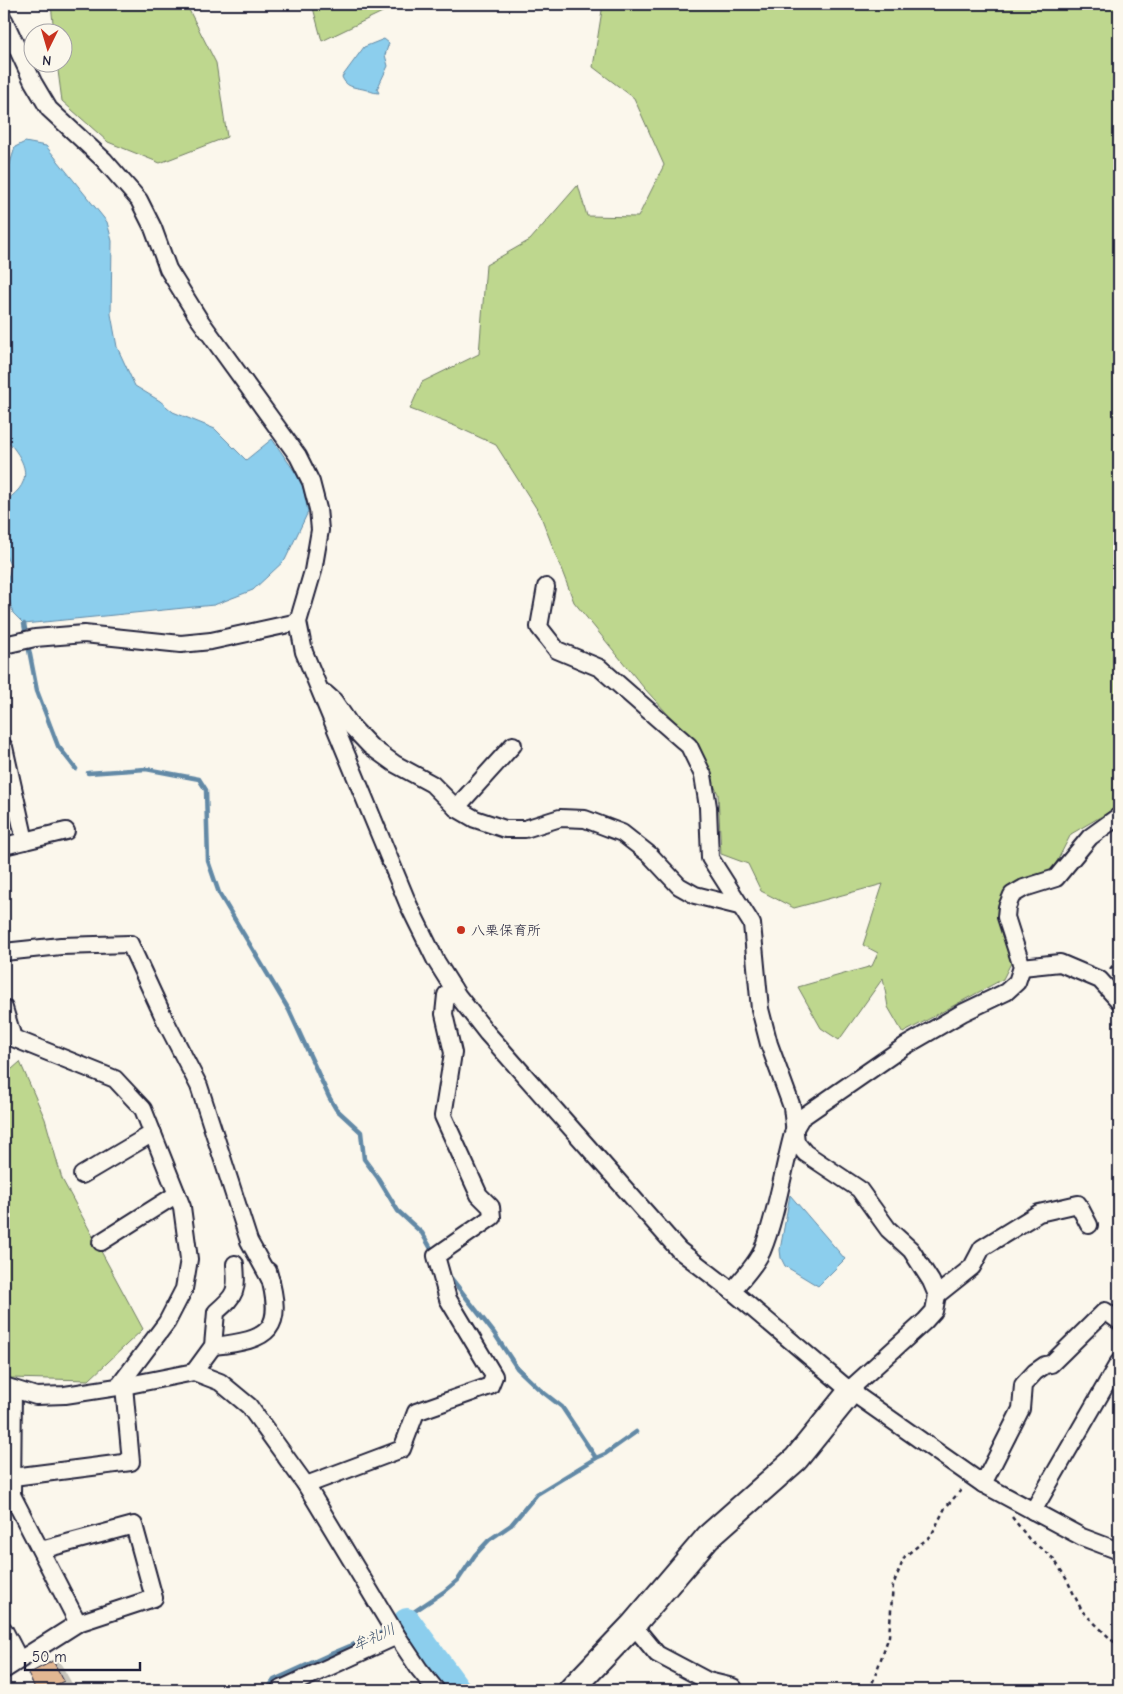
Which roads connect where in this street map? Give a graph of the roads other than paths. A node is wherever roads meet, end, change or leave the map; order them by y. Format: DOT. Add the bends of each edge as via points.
graph roads {
  1 [pos="6,30"];
  2 [pos="546,588"];
  3 [pos="298,622"];
  4 [pos="4,645"];
  5 [pos="318,688"];
  6 [pos="513,745"];
  7 [pos="4,747"];
  8 [pos="456,808"];
  9 [pos="1119,816"];
  10 [pos="66,831"];
  11 [pos="25,841"];
  12 [pos="4,846"];
  13 [pos="739,906"];
  14 [pos="4,952"];
  15 [pos="1022,967"];
  16 [pos="453,988"];
  17 [pos="1119,1001"];
  18 [pos="5,1019"];
  19 [pos="794,1130"];
  20 [pos="153,1133"];
  21 [pos="82,1175"];
  22 [pos="177,1194"];
  23 [pos="248,1204"];
  24 [pos="1089,1225"];
  25 [pos="100,1242"];
  26 [pos="234,1264"];
  27 [pos="271,1280"];
  28 [pos="732,1291"];
  29 [pos="937,1295"];
  30 [pos="1119,1321"];
  31 [pos="213,1346"];
  32 [pos="1119,1362"];
  33 [pos="194,1372"];
  34 [pos="121,1386"];
  35 [pos="8,1388"];
  36 [pos="850,1391"];
  37 [pos="12,1477"];
  38 [pos="978,1480"];
  39 [pos="306,1485"];
  40 [pos="8,1496"];
  41 [pos="1033,1511"];
  42 [pos="41,1550"];
  43 [pos="1119,1551"];
  44 [pos="78,1623"];
  45 [pos="633,1625"];
  46 [pos="4,1630"];
  47 [pos="397,1636"];
  48 [pos="19,1659"];
  49 [pos="4,1670"];
  50 [pos="279,1690"];
  51 [pos="436,1690"];
  52 [pos="571,1690"];
  53 [pos="735,1690"];
  1 -- 3 [label="street" via="49,108 104,160 139,200 168,270 198,319 298,456 312,482 320,530 313,571"];
  2 -- 13 [label="street" via="539,627 557,650 600,668 689,746 703,775 710,858"];
  3 -- 4 [label="street" via="211,641 181,644 84,634 35,638"];
  3 -- 5 [label="street" via="304,652"];
  5 -- 8 [label="street" via="334,701 370,746 432,784"];
  5 -- 16 [label="street" via="409,906"];
  6 -- 8 [label="street"];
  7 -- 11 [label="street"];
  8 -- 13 [label="street" via="505,830 525,829 560,818 586,819 622,833 650,855 679,886 695,895"];
  9 -- 15 [label="street" via="1090,836 1056,878 1012,895 1006,918"];
  10 -- 11 [label="street"];
  11 -- 12 [label="street"];
  13 -- 19 [label="street" via="752,924 760,1010 768,1044 792,1107"];
  14 -- 27 [label="street" via="130,944 199,1086 249,1241"];
  15 -- 17 [label="street" via="1060,963 1100,980"];
  15 -- 19 [label="street" via="1017,982 1006,992 962,1012 905,1046 801,1118"];
  16 -- 28 [label="street" via="487,1033 679,1250"];
  16 -- 39 [label="street" via="446,995 444,1014 453,1053 442,1116 478,1195 491,1207 492,1217 436,1256 448,1299 494,1376 490,1386 416,1412 402,1449"];
  18 -- 20 [label="street" via="14,1038 115,1080 143,1109"];
  19 -- 28 [label="street" via="761,1252"];
  19 -- 29 [label="street" via="796,1142 805,1153 859,1189 888,1229 911,1250"];
  20 -- 21 [label="street"];
  20 -- 22 [label="street"];
  22 -- 25 [label="street"];
  22 -- 34 [label="street" via="182,1207 189,1258 184,1289 167,1322"];
  23 -- 27 [label="street"];
  24 -- 29 [label="street" via="1078,1204 1039,1213 982,1248 972,1267"];
  26 -- 31 [label="street" via="237,1287 229,1301 216,1312"];
  27 -- 31 [label="street" via="276,1307 274,1322 262,1335 235,1344"];
  28 -- 36 [label="street"];
  29 -- 36 [label="street" via="934,1311 925,1321"];
  30 -- 38 [label="street" via="1105,1311 1051,1364 1035,1372 1023,1385 1021,1409"];
  31 -- 33 [label="street"];
  32 -- 41 [label="street"];
  33 -- 34 [label="street"];
  33 -- 39 [label="street" via="220,1382 249,1406"];
  34 -- 35 [label="street" via="36,1396"];
  34 -- 37 [label="street" via="131,1462"];
  35 -- 37 [label="street"];
  36 -- 38 [label="street"];
  36 -- 45 [label="street" via="796,1459 708,1538"];
  37 -- 40 [label="street"];
  38 -- 41 [label="street"];
  39 -- 47 [label="street"];
  40 -- 42 [label="street"];
  41 -- 43 [label="street" via="1082,1537"];
  42 -- 44 [label="street"];
  42 -- 44 [label="street" via="134,1525 154,1598"];
  44 -- 48 [label="street"];
  45 -- 52 [label="street"];
  45 -- 53 [label="street" via="657,1654 708,1681"];
  46 -- 48 [label="street"];
  47 -- 50 [label="street"];
  47 -- 51 [label="street"];
  48 -- 49 [label="street"];
}
